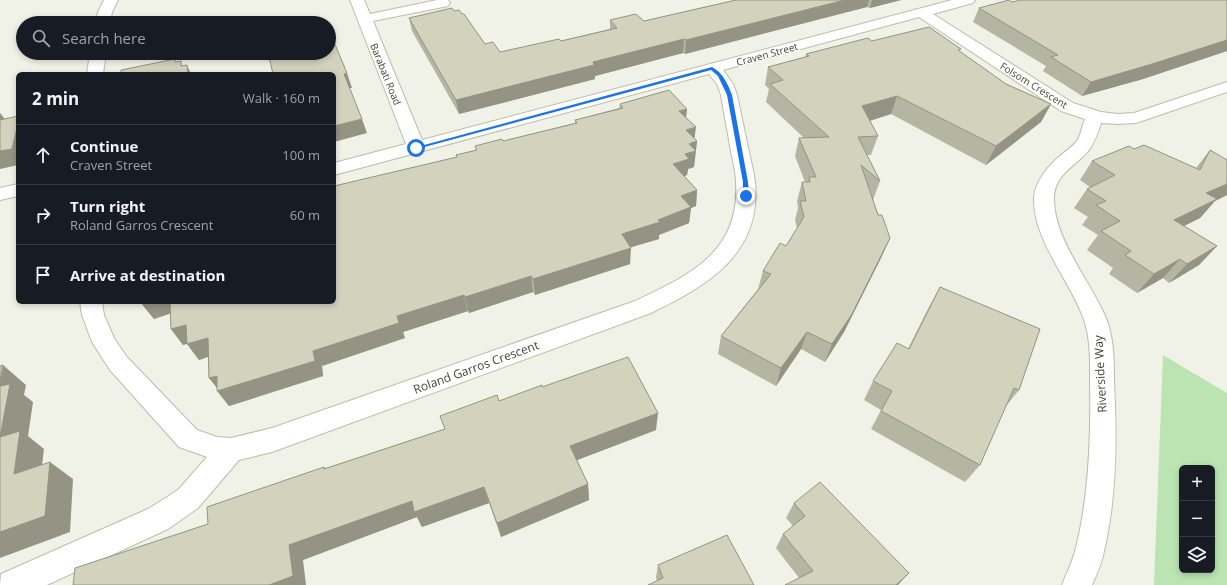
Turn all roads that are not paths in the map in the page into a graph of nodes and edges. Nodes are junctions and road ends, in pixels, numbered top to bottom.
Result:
1 (110, 0) edge
2 (357, 0) edge
3 (968, 0) edge
4 (443, 3) dead end
5 (922, 13) junction
6 (104, 16) edge
7 (364, 19) junction
8 (97, 60) edge
9 (712, 68) junction
10 (95, 72) edge
11 (1227, 86) edge
12 (1094, 117) junction
13 (416, 148) junction
14 (336, 168) edge
15 (16, 190) edge
16 (0, 194) edge
17 (91, 304) edge
18 (231, 450) junction
19 (12, 585) edge
20 (1077, 585) edge

1 - 6 street
2 - 7 street, Barabati Road
3 - 5 street, Craven Street
4 - 7 street
5 - 9 street, Craven Street
5 - 12 street, Folsom Crescent
7 - 13 street, Barabati Road
8 - 10 street
9 - 13 street, Craven Street
9 - 18 street, Roland Garros Crescent
11 - 12 street, Folsom Crescent
12 - 20 street, Riverside Way
13 - 14 street, Craven Street
15 - 16 street
17 - 18 street, Roland Garros Crescent
18 - 19 street

